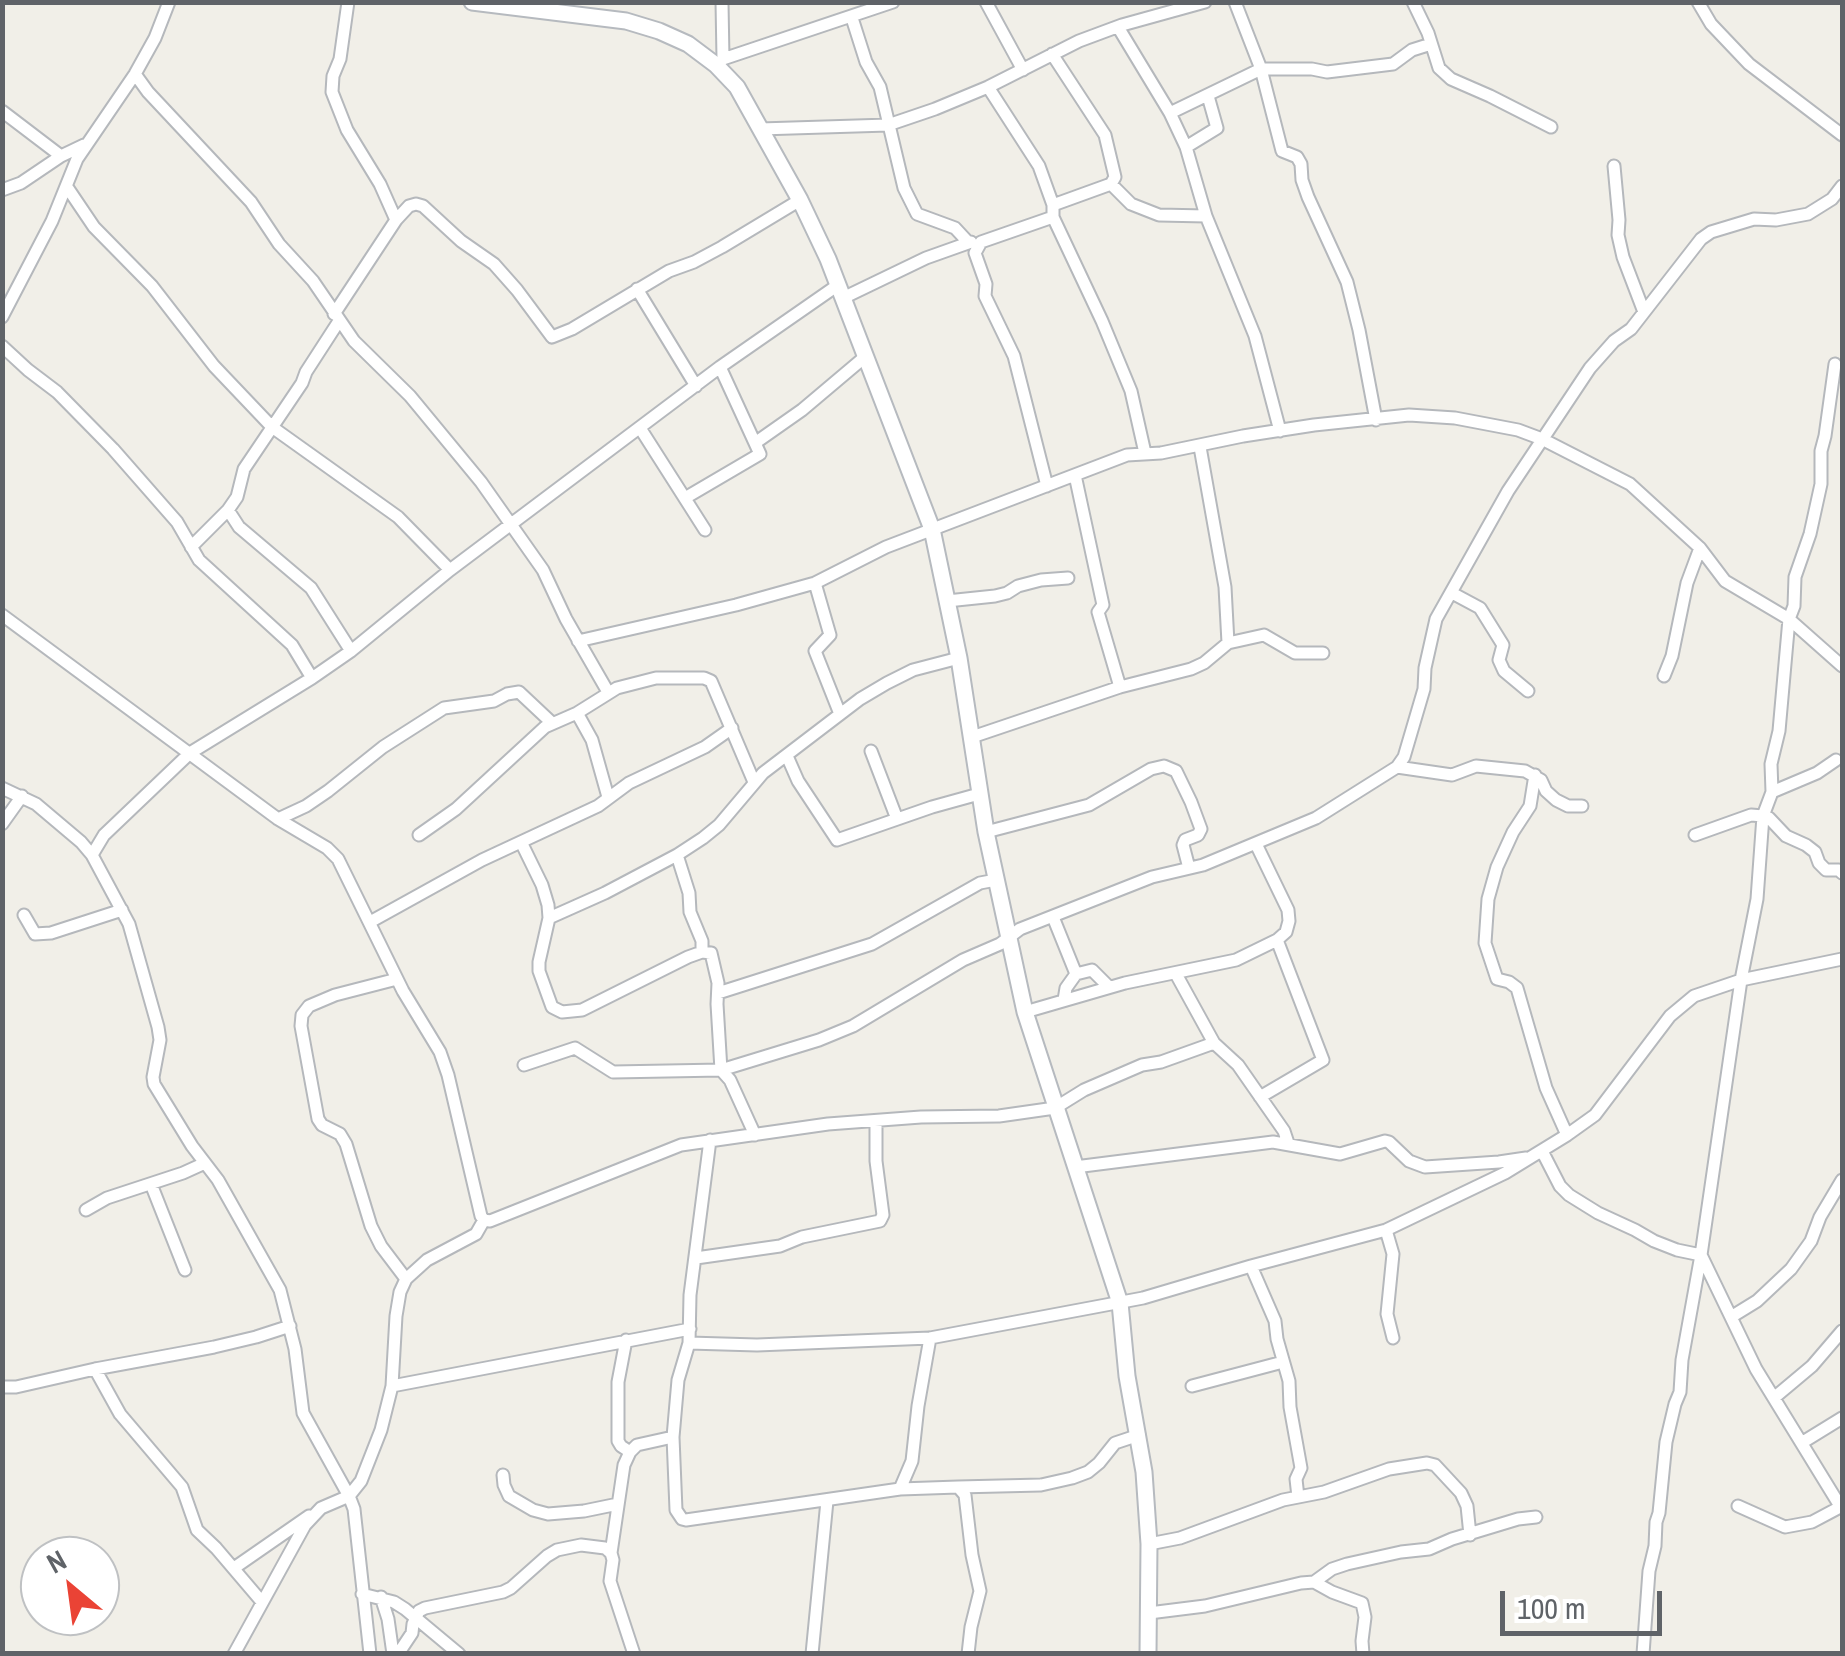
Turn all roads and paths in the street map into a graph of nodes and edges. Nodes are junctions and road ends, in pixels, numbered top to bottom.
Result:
1 (169, 2) edge
2 (348, 2) edge
3 (472, 2) edge
4 (722, 2) edge
5 (893, 2) edge
6 (986, 2) edge
7 (1205, 2) edge
8 (1235, 2) edge
9 (1413, 2) edge
10 (1698, 2) edge
11 (1172, 7) edge
12 (852, 18) junction
13 (1118, 26) junction
14 (1431, 44) junction
15 (1052, 54) junction
16 (719, 62) junction
17 (1261, 69) junction
18 (1022, 70) junction
19 (135, 74) junction
20 (988, 87) junction
21 (1208, 96) junction
22 (2, 111) edge
23 (1170, 114) junction
24 (888, 124) junction
25 (1551, 127) dead end
26 (760, 129) junction
27 (1842, 136) edge
28 (84, 145) junction
29 (1186, 147) junction
30 (61, 156) junction
31 (1614, 166) dead end
32 (1112, 184) junction
33 (1842, 186) edge
34 (68, 187) junction
35 (2, 190) edge
36 (800, 200) junction
37 (1053, 211) junction
38 (1206, 216) junction
39 (396, 220) junction
40 (974, 242) junction
41 (637, 288) junction
42 (840, 292) junction
43 (1644, 312) junction
44 (2, 317) edge
45 (336, 317) junction
46 (2, 346) edge
47 (866, 356) junction
48 (1835, 364) dead end
49 (720, 367) junction
50 (696, 386) junction
51 (1376, 420) junction
52 (272, 427) junction
53 (640, 428) junction
54 (1280, 432) junction
55 (1542, 439) junction
56 (755, 443) junction
57 (1200, 447) junction
58 (1145, 453) junction
59 (1075, 475) junction
60 (1047, 486) junction
61 (685, 498) junction
62 (228, 510) junction
63 (512, 524) junction
64 (932, 529) junction
65 (705, 530) dead end
66 (191, 547) junction
67 (1700, 548) junction
68 (450, 570) junction
69 (1068, 578) dead end
70 (815, 583) junction
71 (1452, 593) junction
72 (947, 601) junction
73 (2, 615) edge
74 (1789, 619) junction
75 (578, 641) junction
76 (1228, 643) junction
77 (351, 650) junction
78 (1323, 653) dead end
79 (959, 658) junction
80 (1842, 666) edge
81 (1664, 676) dead end
82 (312, 678) junction
83 (1120, 686) junction
84 (1528, 691) dead end
85 (608, 692) junction
86 (577, 713) junction
87 (840, 714) junction
88 (552, 723) junction
89 (732, 728) junction
90 (972, 738) junction
91 (872, 751) dead end
92 (190, 753) junction
93 (787, 756) junction
94 (1836, 760) dead end
95 (1397, 767) junction
96 (1536, 776) junction
97 (754, 782) junction
98 (2, 788) edge
99 (1772, 792) junction
100 (980, 794) junction
101 (22, 796) junction
102 (608, 798) junction
103 (1582, 806) dead end
104 (1763, 816) junction
105 (278, 819) junction
106 (897, 819) junction
107 (2, 824) edge
108 (986, 832) junction
109 (419, 834) dead end
110 (1695, 835) dead end
111 (521, 842) junction
112 (1256, 844) junction
113 (678, 854) junction
114 (92, 855) junction
115 (1188, 868) junction
116 (1842, 873) edge
117 (996, 880) junction
118 (122, 910) junction
119 (24, 915) dead end
120 (1054, 917) junction
121 (549, 918) junction
122 (370, 922) junction
123 (1008, 936) junction
124 (1277, 940) junction
125 (702, 952) junction
126 (1842, 959) edge
127 (1076, 974) junction
128 (1176, 974) junction
129 (397, 979) junction
130 (1741, 980) junction
131 (1109, 987) junction
132 (718, 993) junction
133 (1064, 1000) junction
134 (1025, 1012) junction
135 (1214, 1043) junction
136 (524, 1064) dead end
137 (721, 1070) junction
138 (1260, 1097) junction
139 (1055, 1108) junction
140 (876, 1120) junction
141 (755, 1135) junction
142 (1568, 1135) junction
143 (710, 1140) junction
144 (1288, 1143) junction
145 (1538, 1153) junction
146 (205, 1162) junction
147 (1075, 1167) junction
148 (1842, 1180) edge
149 (151, 1184) junction
150 (86, 1210) dead end
151 (484, 1220) junction
152 (1386, 1230) junction
153 (1700, 1255) junction
154 (696, 1258) junction
155 (1251, 1266) junction
156 (185, 1270) dead end
157 (406, 1279) junction
158 (1120, 1303) junction
159 (1732, 1317) junction
160 (290, 1326) junction
161 (690, 1329) junction
162 (1842, 1331) edge
163 (930, 1338) junction
164 (1393, 1338) dead end
165 (626, 1340) junction
166 (689, 1343) junction
167 (1283, 1362) junction
168 (95, 1369) junction
169 (392, 1386) junction
170 (1192, 1386) dead end
171 (2, 1387) edge
172 (1775, 1397) junction
173 (1842, 1418) edge
174 (1139, 1435) junction
175 (673, 1437) junction
176 (1803, 1442) junction
177 (630, 1452) junction
178 (503, 1474) dead end
179 (958, 1488) junction
180 (900, 1489) junction
181 (349, 1496) junction
182 (1298, 1497) junction
183 (826, 1500) junction
184 (618, 1504) junction
185 (1738, 1506) dead end
186 (1842, 1506) edge
187 (314, 1514) junction
188 (1536, 1517) dead end
189 (1470, 1535) junction
190 (1149, 1544) junction
191 (611, 1554) junction
192 (234, 1568) junction
193 (1314, 1582) junction
194 (362, 1594) junction
195 (381, 1597) junction
196 (262, 1602) junction
197 (1150, 1613) junction
198 (416, 1616) junction
199 (234, 1654) edge
200 (370, 1654) edge
201 (396, 1654) edge
202 (458, 1654) edge
203 (634, 1654) edge
204 (812, 1654) edge
205 (968, 1654) edge
206 (1148, 1654) edge
207 (1363, 1654) edge
208 (1643, 1654) edge

1 - 19 street
2 - 39 street
3 - 16 street
4 - 16 street
5 - 12 street
6 - 18 street
7 - 11 street
8 - 17 street
9 - 14 street
10 - 27 street
11 - 13 street
12 - 16 street
12 - 24 street
13 - 15 street
13 - 23 street
14 - 17 street
14 - 25 street
15 - 18 street
15 - 32 street
16 - 26 street
17 - 21 street
17 - 51 street
18 - 20 street
19 - 28 street
19 - 45 street
20 - 24 street
20 - 37 street
21 - 23 street
21 - 29 street
22 - 30 street
23 - 29 street
24 - 26 street
24 - 40 street
26 - 36 street
28 - 30 street
28 - 34 street
29 - 38 street
30 - 35 street
31 - 43 street
32 - 37 street
32 - 38 street
33 - 43 street
34 - 44 street
34 - 52 street
36 - 41 street
36 - 42 street
37 - 40 street
37 - 58 street
38 - 54 street
39 - 41 street
39 - 45 street
40 - 42 street
40 - 60 street
41 - 50 street
42 - 47 street
42 - 49 street
43 - 55 street
45 - 52 street
45 - 63 street
46 - 66 street
47 - 56 street
47 - 64 street
48 - 74 street
49 - 50 street
49 - 56 street
50 - 53 street
51 - 54 street
51 - 55 street
52 - 62 street
52 - 68 street
53 - 61 street
53 - 63 street
54 - 57 street
55 - 67 street
55 - 71 street
56 - 61 street
57 - 58 street
57 - 76 street
58 - 59 street
59 - 60 street
59 - 83 street
60 - 64 street
61 - 65 street
62 - 66 street
62 - 77 street
63 - 68 street
63 - 75 street
64 - 70 street
64 - 72 street
66 - 82 street
67 - 74 street
67 - 81 street
68 - 77 street
69 - 72 street
70 - 75 street
70 - 87 street
71 - 84 street
71 - 95 street
72 - 79 street
73 - 92 street
74 - 80 street
74 - 99 street
75 - 85 street
76 - 78 street
76 - 83 street
77 - 82 street
79 - 87 street
79 - 90 street
82 - 92 street
83 - 90 street
85 - 86 street
85 - 89 street
86 - 88 street
86 - 102 street
87 - 93 street
88 - 105 street
88 - 109 street
89 - 97 street
89 - 102 street
90 - 100 street
91 - 106 street
92 - 105 street
92 - 114 street
93 - 97 street
93 - 106 street
94 - 99 street
95 - 96 street
95 - 112 street
96 - 103 street
96 - 142 street
97 - 113 street
98 - 101 street
99 - 104 street
100 - 106 street
100 - 108 street
101 - 107 street
101 - 114 street
102 - 111 street
104 - 110 street
104 - 116 street
104 - 130 street
105 - 122 street
108 - 115 street
108 - 117 street
111 - 121 street
111 - 122 street
112 - 115 street
112 - 124 street
113 - 121 street
113 - 125 street
114 - 118 street
115 - 120 street
117 - 123 street
117 - 132 street
118 - 119 street
118 - 146 street
120 - 123 street
120 - 127 street
121 - 125 street
122 - 129 street
123 - 134 street
123 - 137 street
124 - 128 street
124 - 138 street
125 - 132 street
126 - 130 street
127 - 131 street
127 - 133 street
128 - 131 street
128 - 135 street
129 - 151 street
129 - 157 street
130 - 142 street
130 - 153 street
131 - 133 street
132 - 137 street
133 - 134 street
134 - 139 street
135 - 138 street
135 - 139 street
136 - 137 street
137 - 141 street
138 - 144 street
139 - 140 street
139 - 147 street
140 - 141 street
140 - 154 street
141 - 143 street
142 - 145 street
143 - 151 street
143 - 154 street
144 - 145 street
144 - 147 street
145 - 152 street
145 - 153 street
146 - 149 street
146 - 160 street
147 - 158 street
148 - 159 street
149 - 150 street
149 - 156 street
151 - 157 street
152 - 155 street
152 - 164 street
153 - 159 street
153 - 208 street
154 - 161 street
155 - 158 street
155 - 167 street
157 - 169 street
158 - 163 street
158 - 174 street
159 - 172 street
160 - 168 street
160 - 181 street
161 - 165 street
161 - 166 street
162 - 172 street
163 - 166 street
163 - 180 street
165 - 169 street
165 - 177 street
166 - 175 street
167 - 170 street
167 - 182 street
168 - 171 street
168 - 192 street
169 - 181 street
172 - 176 street
173 - 176 street
174 - 179 street
174 - 190 street
175 - 177 street
175 - 183 street
176 - 186 street
177 - 184 street
178 - 184 street
179 - 180 street
179 - 205 street
180 - 183 street
181 - 187 street
181 - 194 street
182 - 189 street
182 - 190 street
183 - 204 street
184 - 191 street
185 - 186 street
187 - 192 street
187 - 196 street
188 - 189 street
189 - 193 street
190 - 197 street
191 - 198 street
191 - 203 street
192 - 196 street
193 - 197 street
193 - 207 street
194 - 195 street
194 - 200 street
195 - 198 street
195 - 201 street
196 - 199 street
197 - 206 street
198 - 201 street
198 - 202 street

